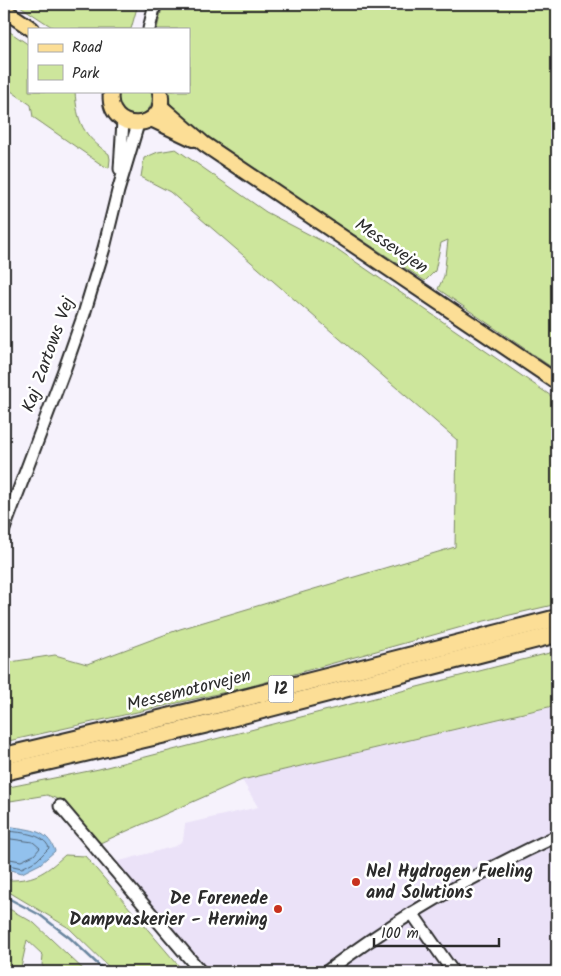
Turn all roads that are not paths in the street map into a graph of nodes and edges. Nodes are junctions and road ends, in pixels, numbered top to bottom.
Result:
1 (156, 4) edge
2 (4, 10) edge
3 (150, 27) edge
4 (31, 28) edge
5 (111, 92) edge
6 (160, 92) edge
7 (160, 106) junction
8 (123, 121) junction
9 (145, 122) junction
10 (204, 144) junction
11 (118, 191) junction
12 (557, 382) edge
13 (4, 528) edge
14 (557, 618) edge
15 (557, 634) edge
16 (4, 756) edge
17 (4, 772) edge
18 (60, 806) dead end
19 (557, 836) edge
20 (412, 913) junction
21 (201, 972) edge
22 (326, 972) edge
23 (453, 972) edge

1 - 3 street
2 - 4 main road
5 - 8 main road
6 - 7 main road
7 - 9 main road
7 - 10 main road, Messevejen
8 - 9 main road, Messevejen
8 - 11 street, Kaj Zartows Vej
9 - 10 main road, Messevejen
9 - 11 street, Kaj Zartows Vej
10 - 12 main road, Messevejen
11 - 13 street, Kaj Zartows Vej
14 - 16 highway, Messemotorvejen / 12
15 - 17 highway, Messemotorvejen / 12
18 - 21 street
19 - 20 street
20 - 22 street
20 - 23 street

